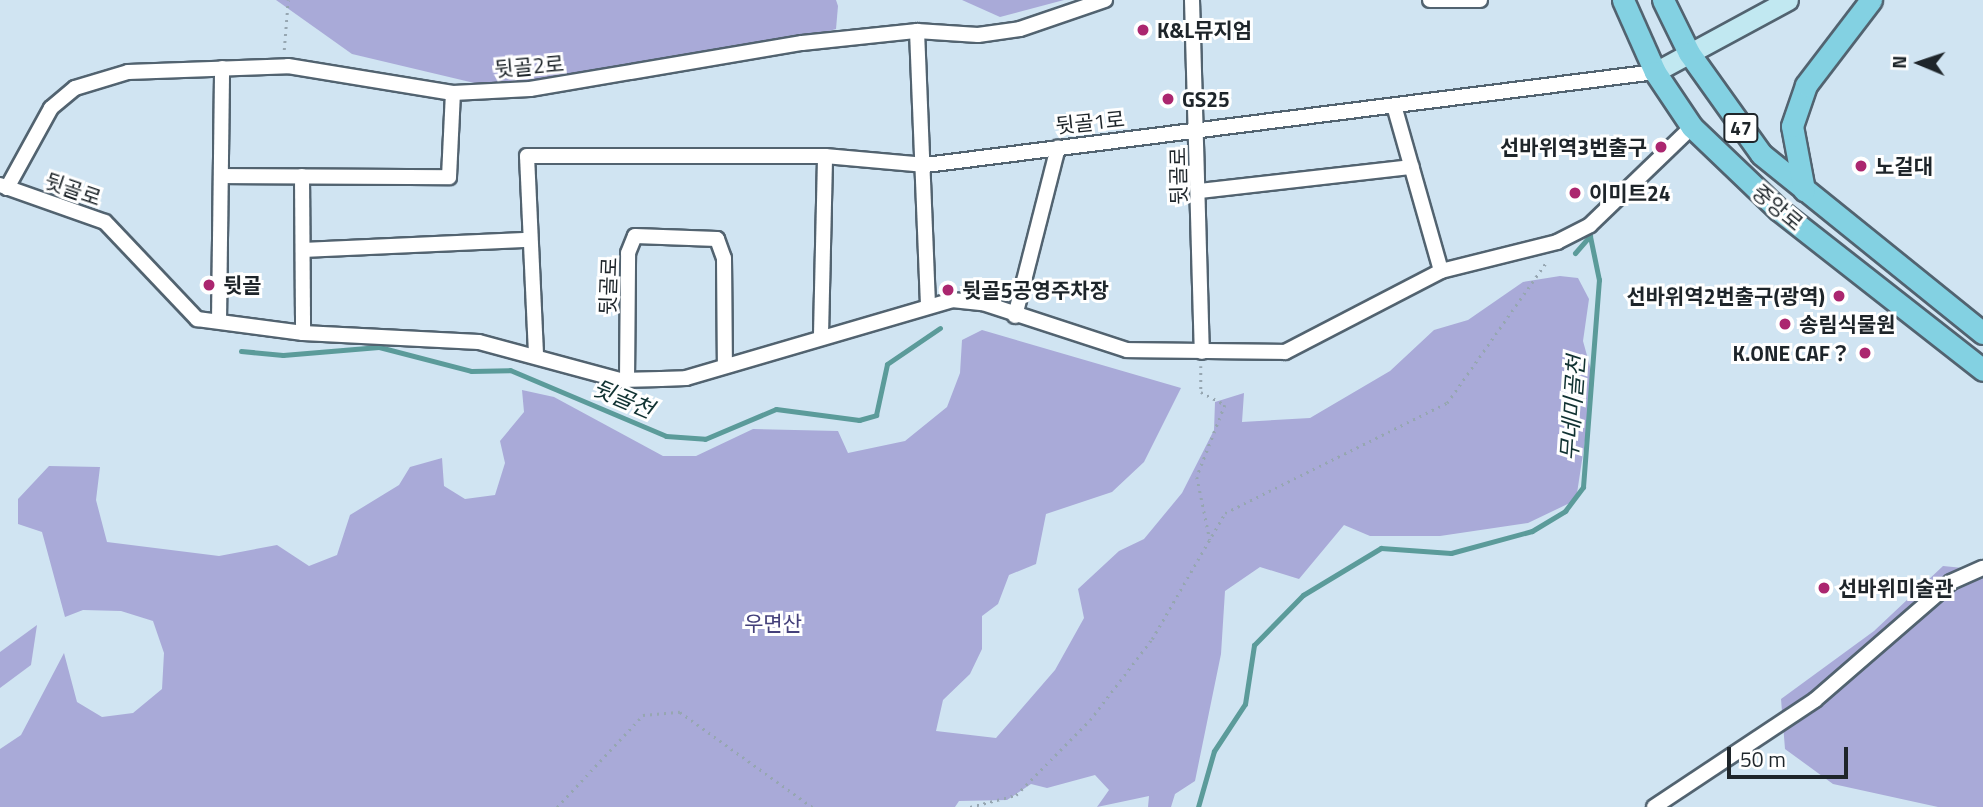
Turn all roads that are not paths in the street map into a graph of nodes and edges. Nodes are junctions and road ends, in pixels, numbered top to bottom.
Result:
1 (1105, 0) edge
2 (1192, 0) edge
3 (1430, 0) edge
4 (1480, 0) edge
5 (1623, 0) edge
6 (1663, 0) edge
7 (1788, 0) edge
8 (1871, 0) edge
9 (916, 31) junction
10 (1689, 54) junction
11 (222, 68) junction
12 (1655, 72) junction
13 (453, 93) junction
14 (1395, 109) junction
15 (1692, 127) junction
16 (1199, 132) junction
17 (1058, 147) junction
18 (825, 156) junction
19 (926, 165) junction
20 (1412, 167) junction
21 (221, 176) junction
22 (302, 176) junction
23 (3, 187) edge
24 (1804, 190) junction
25 (1200, 191) junction
26 (527, 240) junction
27 (304, 250) junction
28 (1441, 271) junction
29 (928, 303) junction
30 (1015, 316) junction
31 (219, 321) junction
32 (303, 332) junction
33 (1983, 333) edge
34 (821, 335) junction
35 (1199, 352) junction
36 (536, 354) junction
37 (725, 365) junction
38 (1983, 370) edge
39 (627, 380) junction
40 (1983, 568) edge
41 (1654, 807) edge

1 - 9 street, 뒷골2로
2 - 16 street, 뒷골로
3 - 4 street
5 - 12 main road, 중앙로 / 47
6 - 10 main road, 중앙로 / 47
7 - 10 street
8 - 24 main road
9 - 13 street, 뒷골2로
9 - 19 street
10 - 12 street
10 - 24 main road, 중앙로 / 47
11 - 13 street, 뒷골2로
11 - 21 street
11 - 23 street, 뒷골2로
12 - 14 street, 뒷골1로
12 - 15 main road, 중앙로 / 47
13 - 22 street
14 - 16 street, 뒷골1로
14 - 20 street
15 - 28 street, 뒷골로
15 - 38 main road, 중앙로 / 47
16 - 17 street, 뒷골1로
16 - 25 street, 뒷골로
17 - 19 street, 뒷골1로
17 - 30 street
18 - 19 street, 뒷골1로
18 - 26 street, 뒷골1로
18 - 34 street
19 - 29 street
20 - 25 street
20 - 28 street
21 - 22 street
21 - 31 street
22 - 27 street
23 - 31 street, 뒷골로
24 - 33 main road, 중앙로 / 47
25 - 35 street, 뒷골로
26 - 27 street
26 - 36 street
27 - 32 street
28 - 35 street, 뒷골로
29 - 30 street, 뒷골로
29 - 34 street, 뒷골로
30 - 35 street, 뒷골로
31 - 32 street, 뒷골로
32 - 36 street, 뒷골로
34 - 37 street, 뒷골로
36 - 39 street, 뒷골로
37 - 39 street, 뒷골로
37 - 39 street, 뒷골로
40 - 41 street

